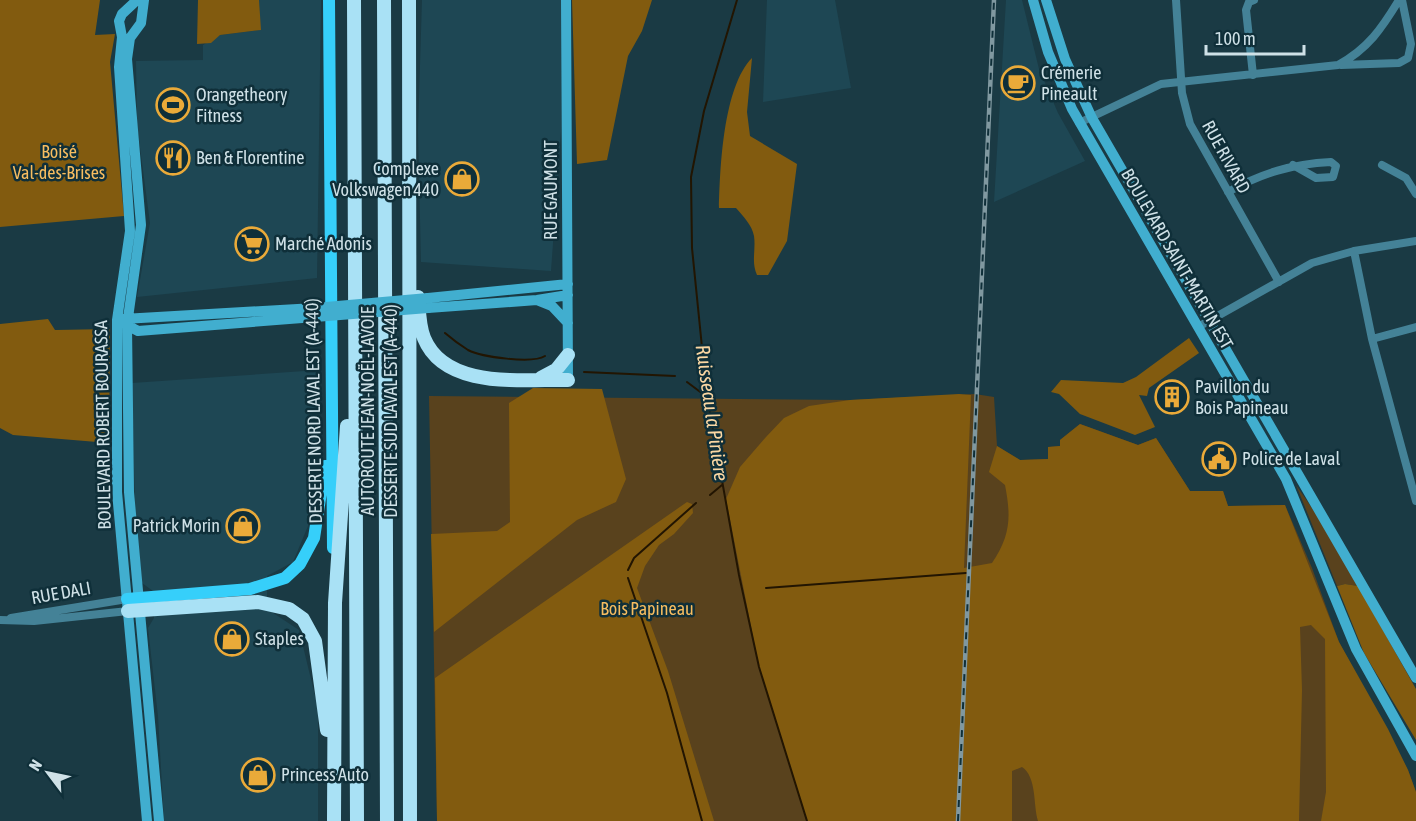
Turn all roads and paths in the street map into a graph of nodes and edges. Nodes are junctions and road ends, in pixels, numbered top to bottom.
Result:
1 (137, 0) edge
2 (144, 0) edge
3 (329, 0) edge
4 (354, 0) edge
5 (384, 0) edge
6 (410, 0) edge
7 (566, 0) edge
8 (1033, 0) edge
9 (1046, 0) edge
10 (1176, 0) edge
11 (1254, 0) edge
12 (1400, 0) edge
13 (129, 10) junction
14 (141, 18) junction
15 (122, 29) junction
16 (134, 32) junction
17 (1338, 65) junction
18 (1253, 75) junction
19 (1180, 82) junction
20 (1092, 118) junction
21 (1079, 123) junction
22 (1293, 165) junction
23 (1382, 165) dead end
24 (1228, 192) junction
25 (1416, 194) edge
26 (1416, 241) edge
27 (410, 245) junction
28 (1354, 251) junction
29 (1279, 282) junction
30 (568, 289) junction
31 (537, 300) junction
32 (355, 301) junction
33 (428, 303) junction
34 (1209, 320) junction
35 (124, 321) junction
36 (568, 322) junction
37 (1198, 327) junction
38 (1416, 327) edge
39 (1372, 339) junction
40 (568, 355) junction
41 (1241, 375) junction
42 (539, 379) junction
43 (568, 380) joint
44 (1232, 386) junction
45 (330, 420) junction
46 (1266, 433) junction
47 (1416, 501) edge
48 (335, 603) junction
49 (133, 605) junction
50 (0, 620) edge
51 (1416, 678) edge
52 (1416, 756) edge
53 (333, 775) junction
54 (147, 821) edge
55 (159, 821) edge
56 (334, 821) edge
57 (357, 821) edge
58 (387, 821) edge
59 (410, 821) edge

1 - 13 street
2 - 14 street
3 - 45 main road, DESSERTE NORD LAVAL EST (A-440)
4 - 32 highway, AUTOROUTE JEAN-NOËL-LAVOIE
5 - 58 highway, AUTOROUTE JEAN-NOËL-LAVOIE
6 - 27 highway, DESSERTE SUD LAVAL EST (A-440)
7 - 30 street, RUE GAUMONT
8 - 21 street, BOULEVARD SAINT-MARTIN EST
9 - 20 street, BOULEVARD SAINT-MARTIN EST
10 - 19 street, RUE RIVARD
11 - 18 street
12 - 17 street
12 - 17 street
13 - 14 street
13 - 15 street
14 - 16 street
15 - 16 street
15 - 35 street, BOULEVARD ROBERT BOURASSA
16 - 35 street, BOULEVARD ROBERT BOURASSA
17 - 18 street
18 - 19 street
19 - 20 street
19 - 24 street, RUE RIVARD
20 - 21 street
20 - 34 street, BOULEVARD SAINT-MARTIN EST
21 - 37 street, BOULEVARD SAINT-MARTIN EST
22 - 22 street
22 - 24 street
23 - 25 street
24 - 29 street, RUE RIVARD
26 - 28 street
27 - 42 highway
27 - 59 highway, DESSERTE SUD LAVAL EST (A-440)
28 - 29 street
28 - 39 street
29 - 34 street
30 - 31 street
30 - 33 street
30 - 36 street, RUE GAUMONT
31 - 33 street
31 - 36 street
32 - 48 highway
32 - 57 highway, AUTOROUTE JEAN-NOËL-LAVOIE
33 - 35 street, bridge
34 - 37 street
34 - 41 street, BOULEVARD SAINT-MARTIN EST
35 - 49 street, BOULEVARD ROBERT BOURASSA
36 - 40 street, RUE GAUMONT
37 - 44 street, BOULEVARD SAINT-MARTIN EST
38 - 39 street
39 - 47 street
40 - 42 highway
40 - 43 street, RUE GAUMONT
41 - 44 street
41 - 46 street, BOULEVARD SAINT-MARTIN EST
42 - 43 highway
44 - 46 street, BOULEVARD SAINT-MARTIN EST
45 - 48 main road, DESSERTE NORD LAVAL EST (A-440)
45 - 49 main road
46 - 51 street, BOULEVARD SAINT-MARTIN EST
46 - 52 street, BOULEVARD SAINT-MARTIN EST
48 - 53 highway, DESSERTE NORD LAVAL EST (A-440)
49 - 50 street, RUE DALI
49 - 50 street, RUE DALI
49 - 53 highway
49 - 54 street, BOULEVARD ROBERT BOURASSA
49 - 55 street, BOULEVARD ROBERT BOURASSA
53 - 56 highway, DESSERTE NORD LAVAL EST (A-440)

